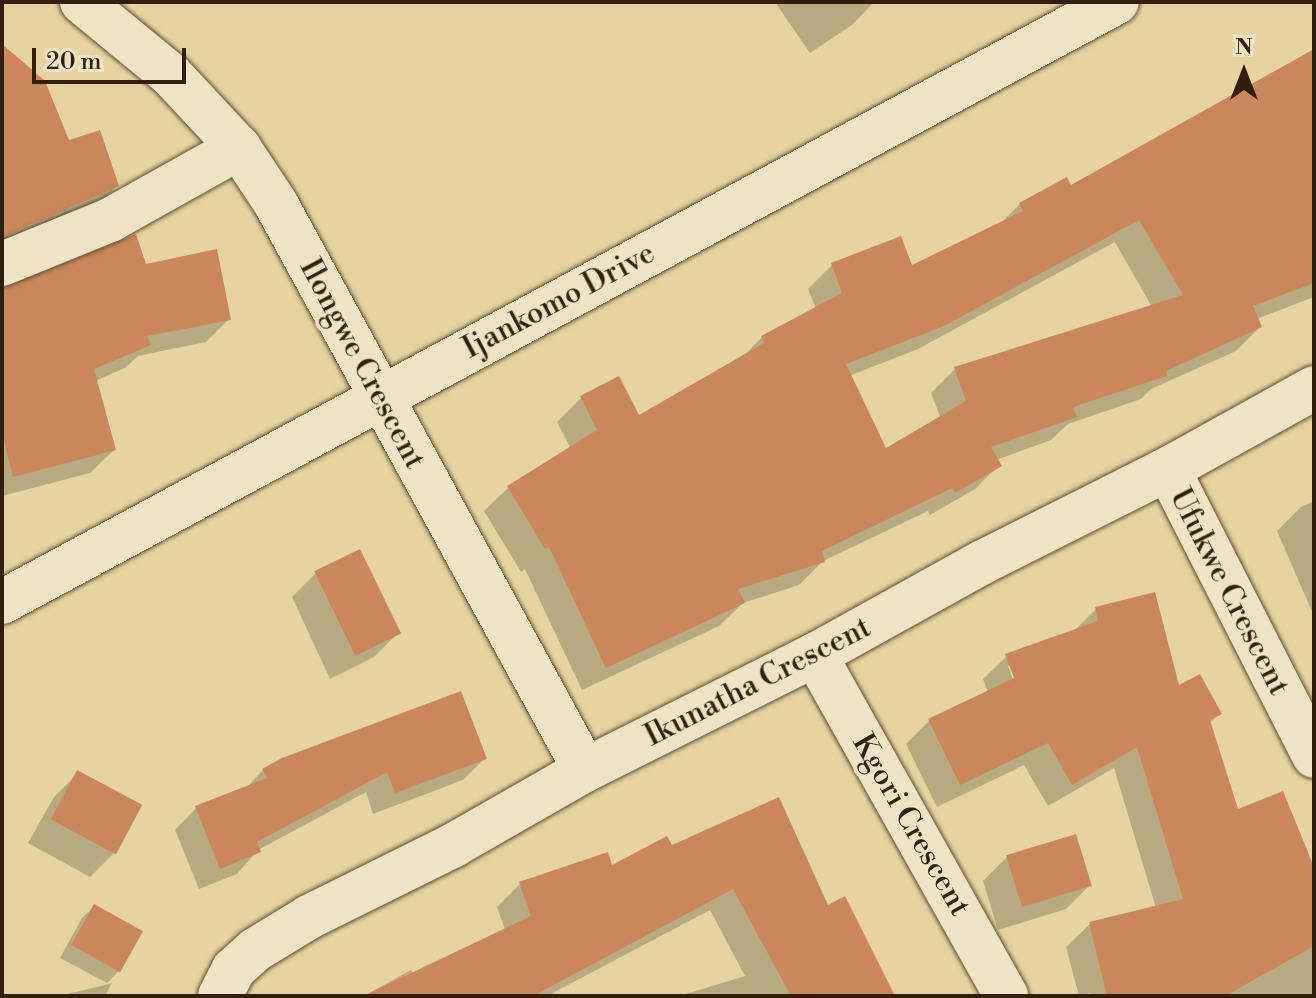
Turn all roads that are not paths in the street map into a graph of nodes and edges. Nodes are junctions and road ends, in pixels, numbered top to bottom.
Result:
1 (82, 2) edge
2 (1117, 2) edge
3 (239, 148) junction
4 (2, 264) edge
5 (1314, 388) edge
6 (379, 397) junction
7 (1168, 469) junction
8 (2, 602) edge
9 (815, 655) junction
10 (1314, 756) edge
11 (585, 770) junction
12 (220, 996) edge
13 (1006, 996) edge

1 - 3 street, Ilongwe Crescent
2 - 6 street, Ijankomo Drive
3 - 4 street
3 - 6 street, Ilongwe Crescent
5 - 7 street, Ikunatha Crescent
6 - 8 street, Ijankomo Drive
6 - 11 street, Ilongwe Crescent
7 - 9 street, Ikunatha Crescent
7 - 10 street, Ufukwe Crescent
9 - 11 street, Ikunatha Crescent
9 - 13 street, Kgori Crescent
11 - 12 street, Ikunatha Crescent

